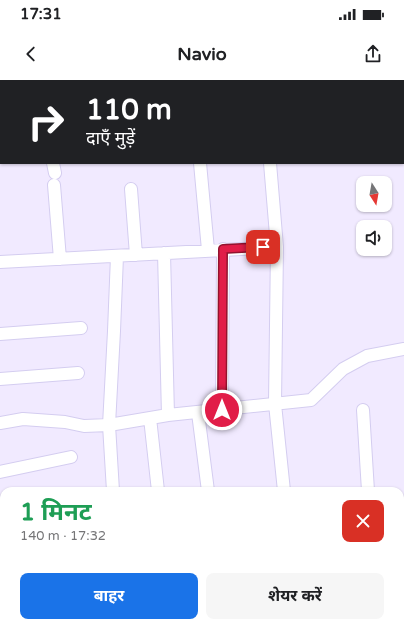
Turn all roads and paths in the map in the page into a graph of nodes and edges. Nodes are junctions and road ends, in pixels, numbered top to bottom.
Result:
1 (200, 164) edge
2 (270, 164) edge
3 (54, 174) edge
4 (131, 189) dead end
5 (277, 247) junction
6 (223, 249) junction
7 (208, 250) junction
8 (164, 253) junction
9 (136, 255) junction
10 (117, 256) junction
11 (60, 259) junction
12 (0, 262) edge
13 (81, 328) dead end
14 (0, 334) edge
15 (404, 349) edge
16 (78, 373) dead end
17 (0, 379) edge
18 (275, 404) junction
19 (222, 410) junction
20 (363, 410) dead end
21 (198, 413) junction
22 (168, 415) junction
23 (150, 418) junction
24 (0, 423) edge
25 (109, 425) junction
26 (71, 457) dead end
27 (0, 472) edge
28 (113, 487) edge
29 (158, 487) edge
30 (207, 487) edge
31 (284, 487) edge
32 (368, 487) edge

1 - 7 street
2 - 5 street
3 - 11 street
4 - 9 street
5 - 6 street
5 - 18 street
6 - 7 street
6 - 19 street
7 - 8 street
8 - 9 street
8 - 22 street
9 - 10 street
10 - 11 street
10 - 25 street
11 - 12 street
13 - 14 street
15 - 18 street
16 - 17 street
18 - 19 street
18 - 31 street
19 - 21 street
20 - 32 street
21 - 22 street
21 - 30 street
22 - 23 street
23 - 25 street
23 - 29 street
24 - 25 street
25 - 28 street
26 - 27 street

